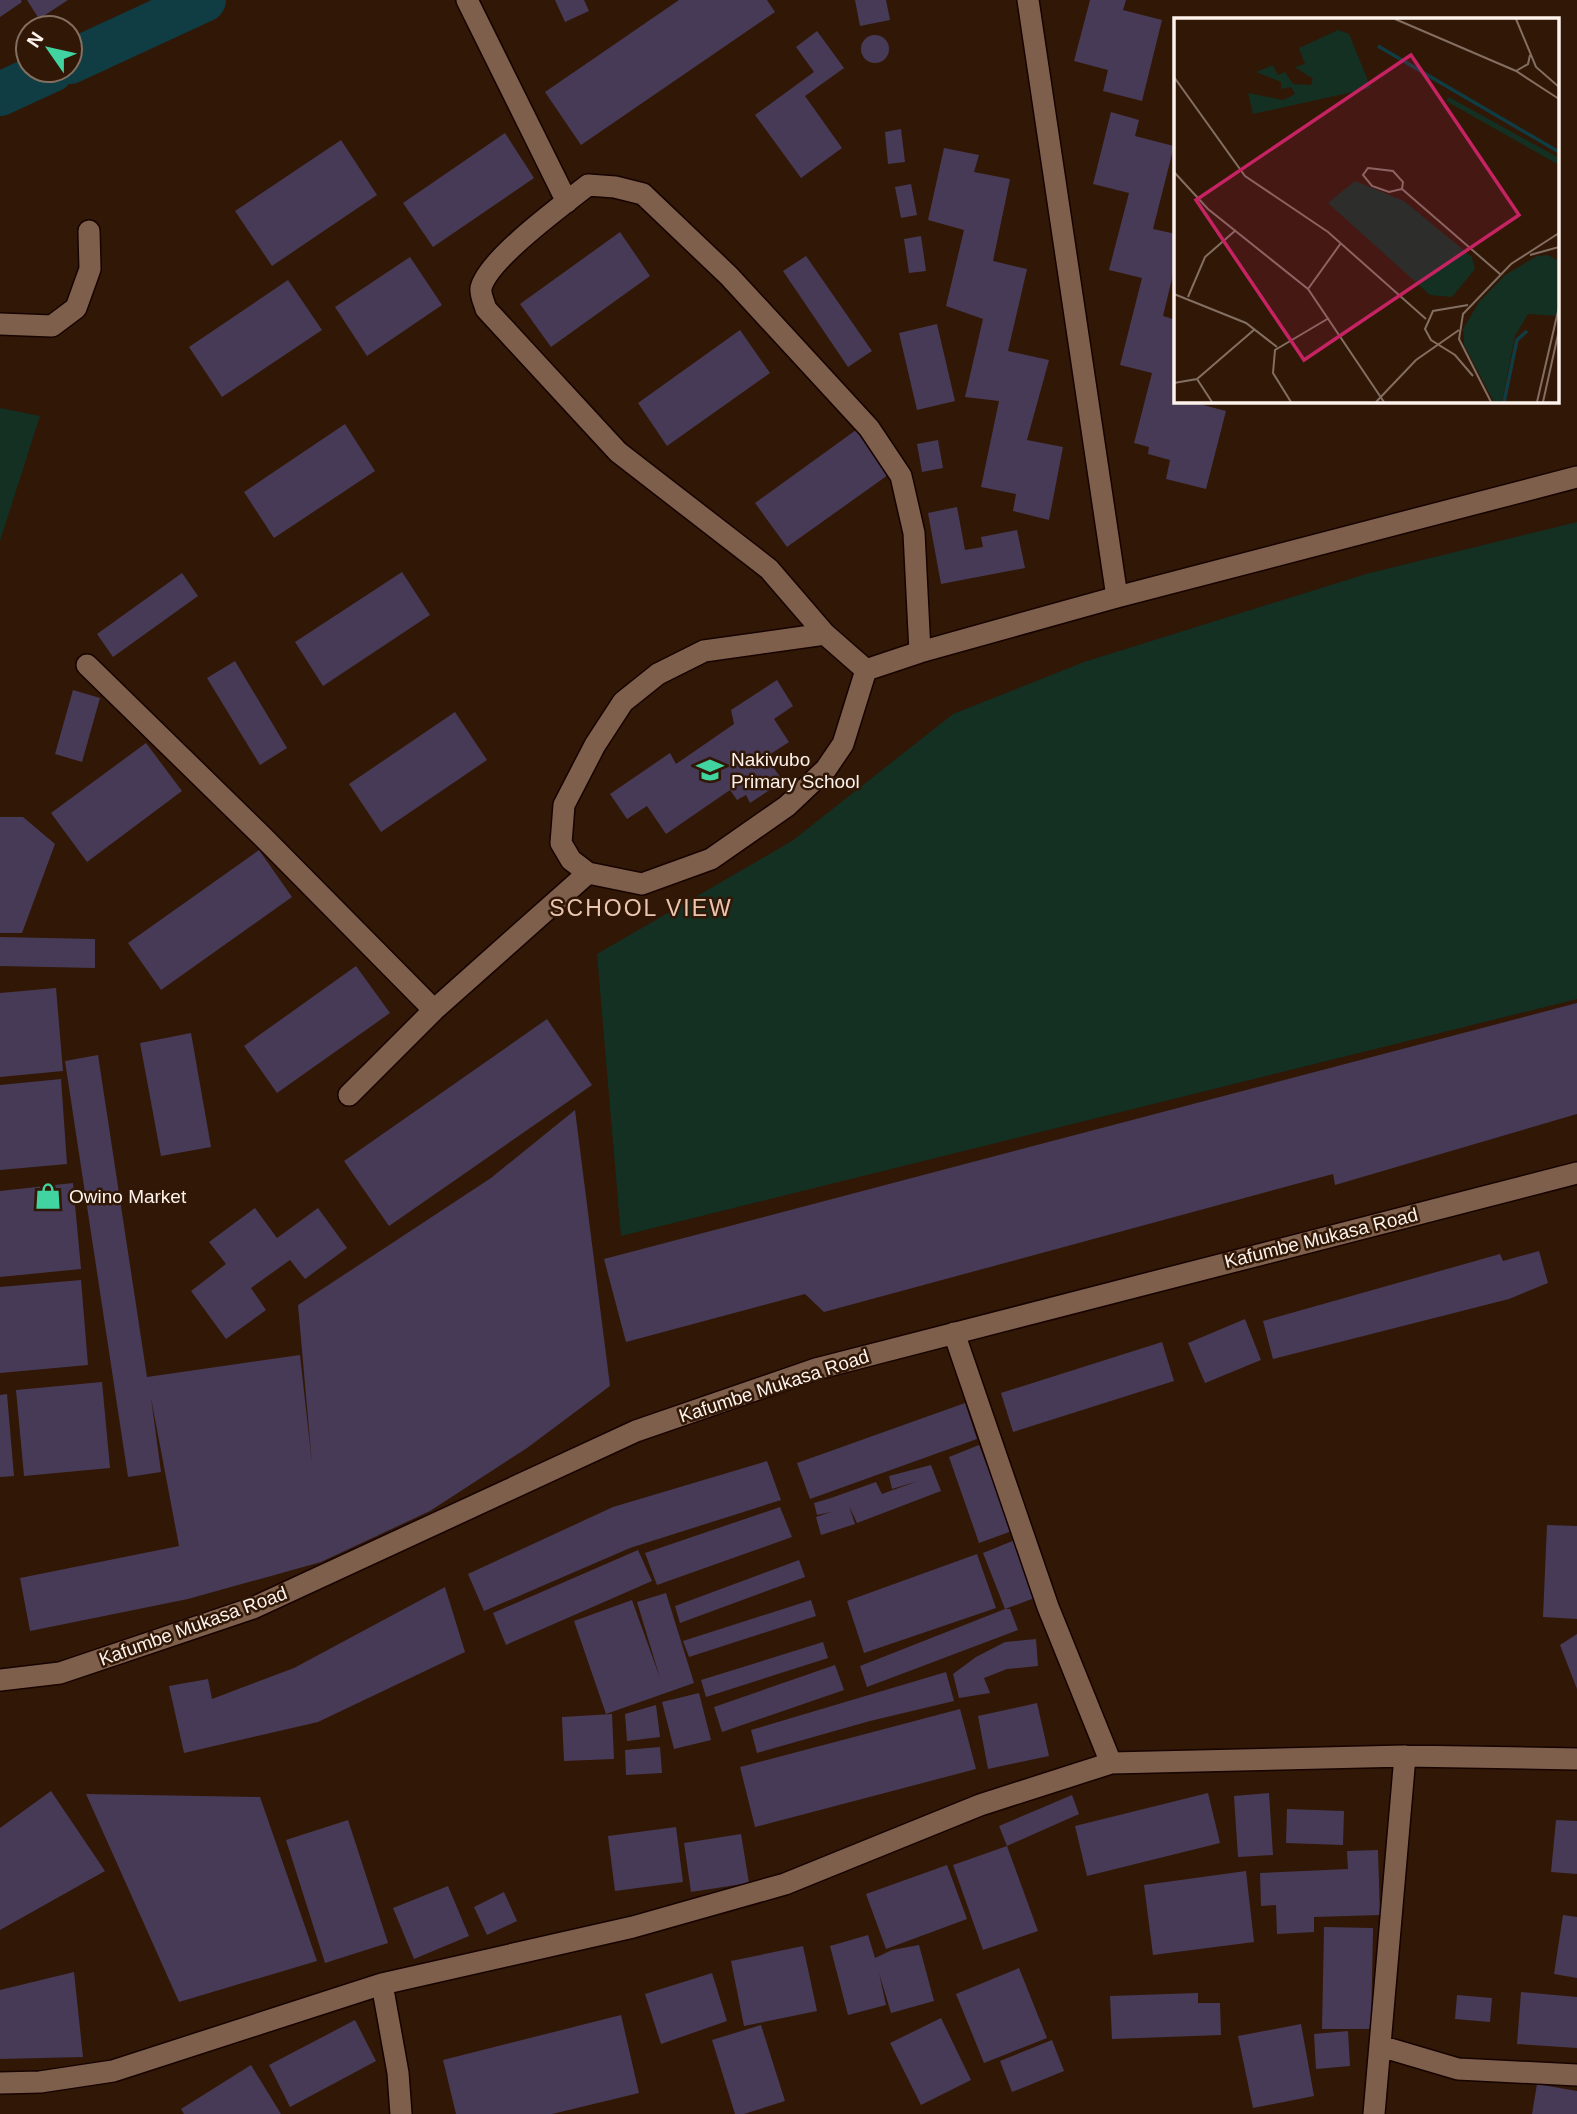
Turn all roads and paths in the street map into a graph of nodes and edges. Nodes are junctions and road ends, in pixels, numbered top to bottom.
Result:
1 (467, 0) edge
2 (1028, 0) edge
3 (567, 202) junction
4 (89, 231) dead end
5 (0, 324) edge
6 (1577, 477) edge
7 (1117, 597) junction
8 (825, 634) junction
9 (920, 652) junction
10 (87, 665) dead end
11 (866, 670) junction
12 (588, 873) junction
13 (434, 1010) junction
14 (349, 1095) dead end
15 (1577, 1173) edge
16 (954, 1333) junction
17 (0, 1680) edge
18 (1405, 1756) junction
19 (1577, 1759) edge
20 (1111, 1763) junction
21 (382, 1984) junction
22 (1380, 2046) junction
23 (1577, 2074) edge
24 (0, 2083) edge
25 (401, 2114) edge
26 (1374, 2114) edge

1 - 3 street
2 - 7 street
3 - 8 street
3 - 9 street
4 - 5 street
6 - 7 street
7 - 9 street
8 - 11 street
8 - 12 street
9 - 11 street
10 - 13 street
11 - 12 street
12 - 13 street
13 - 14 street
15 - 16 street, Kafumbe Mukasa Road
16 - 17 street, Kafumbe Mukasa Road
16 - 20 street
18 - 19 street
18 - 20 street
18 - 22 street
20 - 21 street
21 - 24 street
21 - 25 street
22 - 23 street
22 - 26 street

